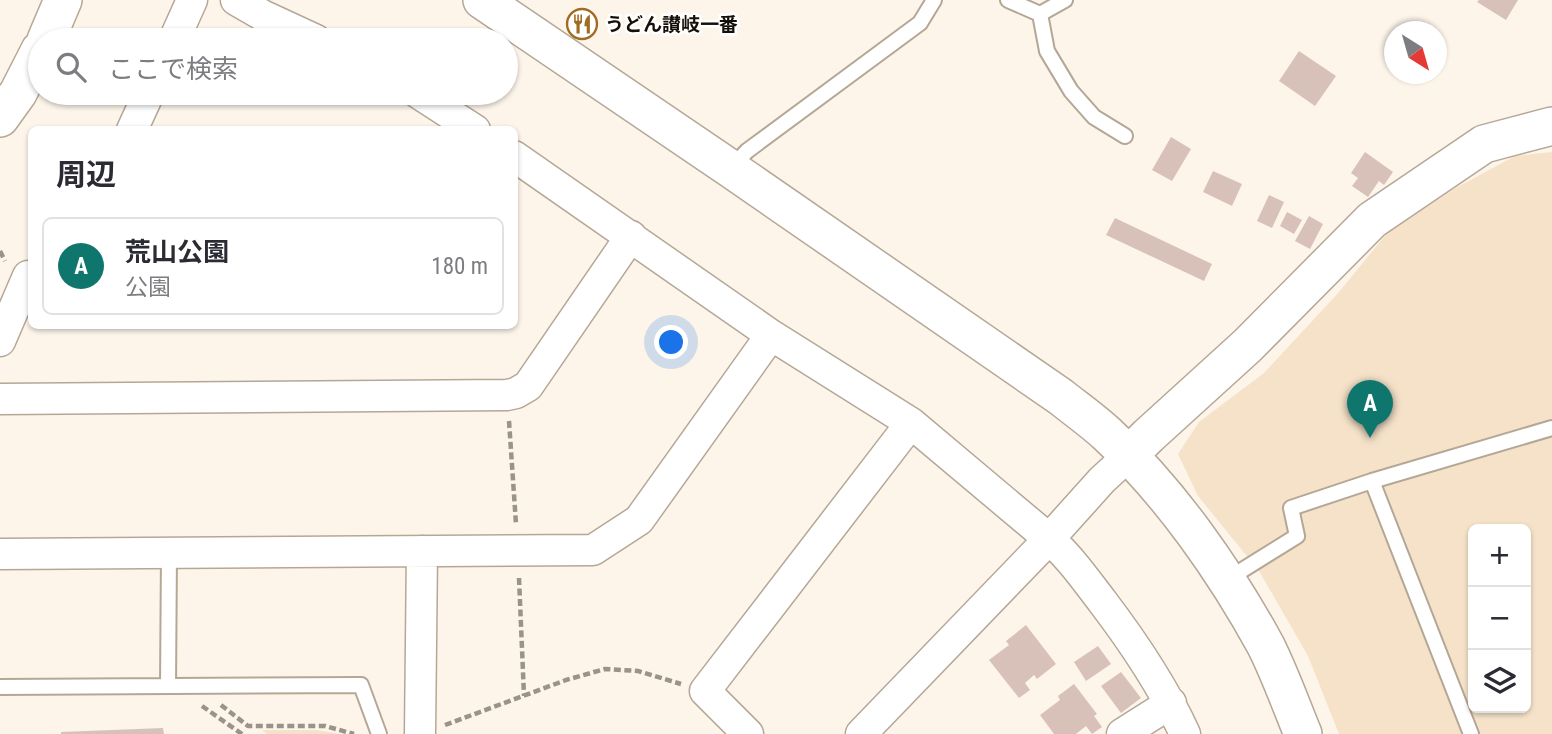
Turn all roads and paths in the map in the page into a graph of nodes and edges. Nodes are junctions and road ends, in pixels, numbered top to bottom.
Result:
1 (63, 0) edge
2 (192, 0) edge
3 (236, 0) edge
4 (482, 0) edge
5 (934, 0) edge
6 (1009, 0) edge
7 (1065, 0) edge
8 (1040, 14) junction
9 (51, 28) edge
10 (179, 28) edge
11 (290, 28) edge
12 (28, 73) edge
13 (143, 105) edge
14 (436, 105) edge
15 (0, 118) edge
16 (134, 126) edge
17 (469, 126) edge
18 (1552, 126) edge
19 (1125, 136) dead end
20 (518, 159) edge
21 (730, 169) junction
22 (631, 236) junction
23 (16, 267) edge
24 (771, 335) junction
25 (0, 341) edge
26 (0, 399) edge
27 (911, 423) junction
28 (1552, 428) edge
29 (1128, 456) junction
30 (1372, 481) junction
31 (1049, 539) junction
32 (422, 551) junction
33 (169, 553) junction
34 (0, 554) edge
35 (1227, 579) junction
36 (168, 686) junction
37 (0, 687) edge
38 (705, 691) junction
39 (197, 702) dead end
40 (207, 702) dead end
41 (217, 702) dead end
42 (1171, 703) junction
43 (354, 734) edge
44 (379, 734) edge
45 (420, 734) edge
46 (748, 734) edge
47 (861, 734) edge
48 (1122, 734) edge
49 (1185, 734) edge
50 (1303, 734) edge
51 (1471, 734) edge

1 - 9 street
2 - 10 street
3 - 11 street
4 - 21 street
5 - 21 lane
6 - 8 lane
7 - 8 lane
8 - 19 lane
12 - 15 street
13 - 16 street
14 - 17 street
18 - 29 street
20 - 22 street
21 - 29 street
22 - 24 street
22 - 26 street
23 - 25 street
24 - 27 street
24 - 32 street
27 - 31 street
27 - 38 street
28 - 30 lane
29 - 31 street
29 - 35 street
30 - 35 lane
30 - 51 lane
31 - 42 street
31 - 47 street
32 - 33 street
32 - 45 street
33 - 34 street
33 - 36 lane
35 - 50 street
36 - 37 lane
36 - 44 lane
38 - 45 path
38 - 46 street
39 - 40 path
41 - 43 path
42 - 48 street
42 - 49 street

